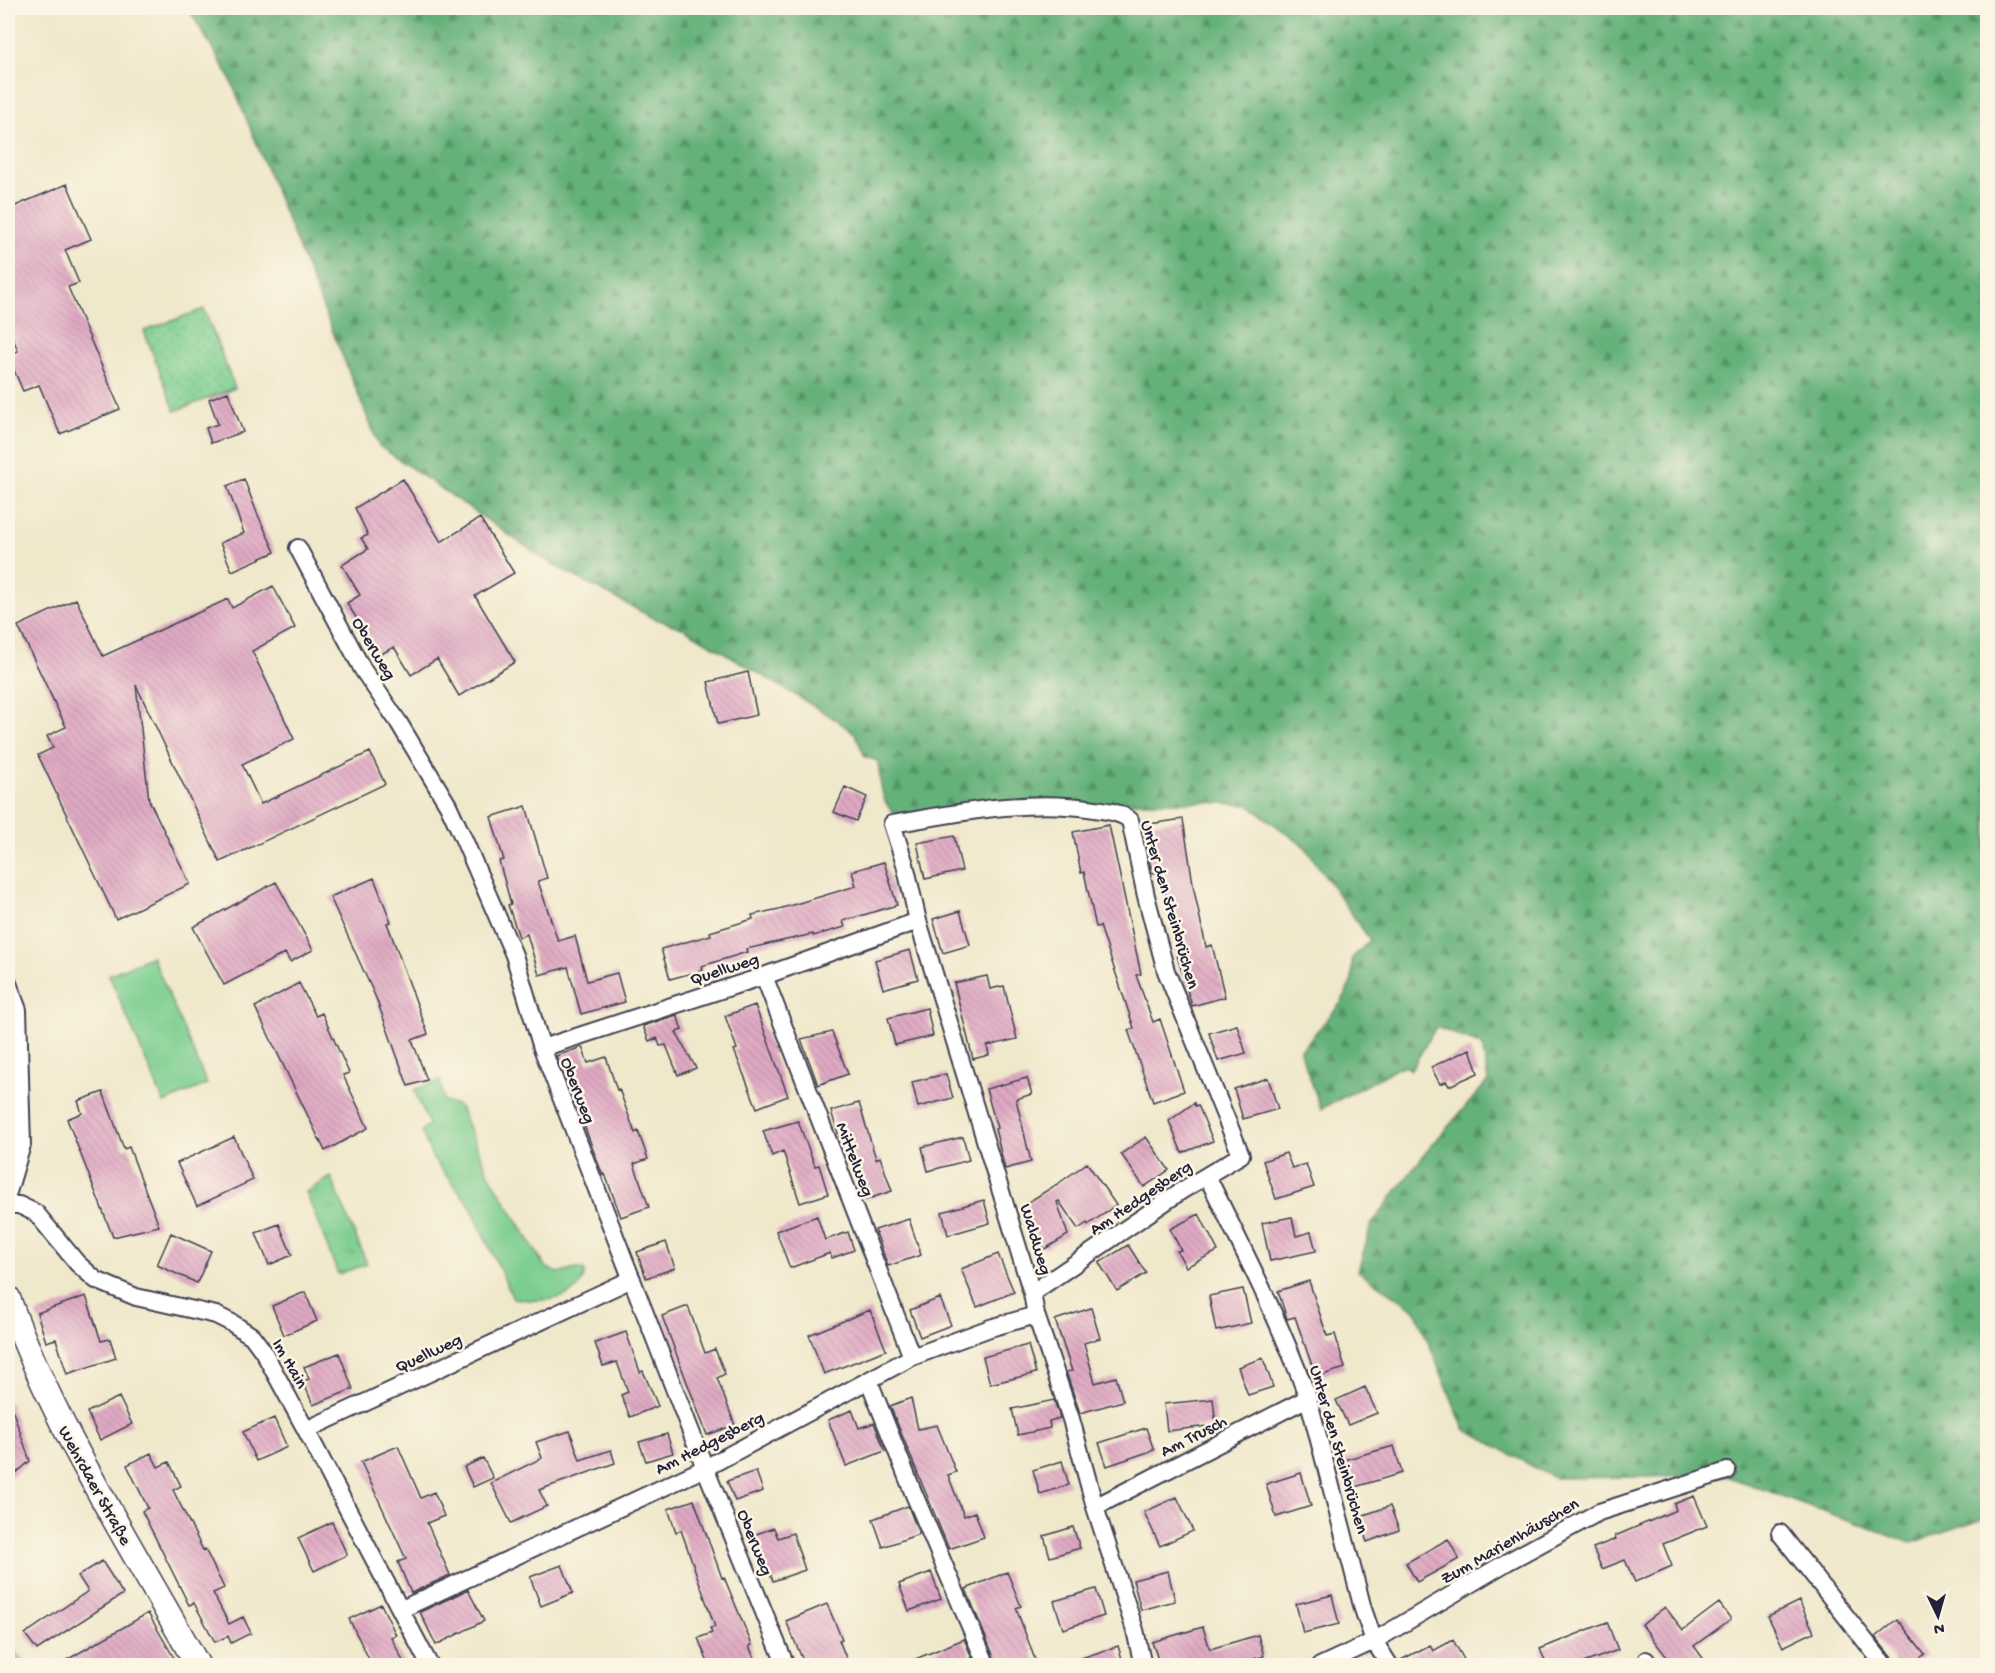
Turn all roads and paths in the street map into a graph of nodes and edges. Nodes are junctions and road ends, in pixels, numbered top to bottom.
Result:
1 (298, 548) dead end
2 (892, 824) joint
3 (918, 921) junction
4 (764, 976) junction
5 (8, 983) edge
6 (542, 1048) junction
7 (1241, 1155) joint
8 (1207, 1176) junction
9 (8, 1192) edge
10 (8, 1205) edge
11 (632, 1279) junction
12 (1032, 1293) junction
13 (8, 1298) edge
14 (1036, 1315) junction
15 (912, 1357) junction
16 (869, 1381) junction
17 (1308, 1398) junction
18 (306, 1430) junction
19 (705, 1468) junction
20 (1727, 1471) dead end
21 (1095, 1507) junction
22 (1780, 1533) dead end
23 (402, 1609) junction
24 (1374, 1641) junction
25 (198, 1665) edge
26 (430, 1665) edge
27 (786, 1665) edge
28 (987, 1665) edge
29 (1143, 1665) edge
30 (1320, 1665) edge
31 (1390, 1665) edge
32 (1885, 1665) edge

1 - 6 street, Oberweg
2 - 3 street, Waldweg
2 - 7 street, Unter den Steinbrüchen
3 - 4 street, Quellweg
3 - 12 street, Waldweg
4 - 6 street, Quellweg
4 - 15 street, Mittelweg
5 - 9 street
6 - 11 street, Oberweg
7 - 8 street, Am Hedgesberg
8 - 12 street, Am Hedgesberg
8 - 17 street, Unter den Steinbrüchen
10 - 18 street, Im Hain
11 - 18 street, Quellweg
11 - 19 street, Oberweg
12 - 14 street, Waldweg
13 - 25 main road, Wehrdaer Straße
14 - 15 street, Am Hedgesberg
14 - 21 street, Waldweg
15 - 16 street, Am Hedgesberg
16 - 19 street, Am Hedgesberg
16 - 28 street
17 - 21 street, Am Trusch
17 - 24 street, Unter den Steinbrüchen
18 - 23 street, Im Hain
19 - 23 street, Am Hedgesberg
19 - 27 street, Oberweg
20 - 24 street, Zum Marienhäuschen
21 - 29 street, Waldweg
22 - 32 street
23 - 26 street, Im Hain
24 - 30 street, Zum Marienhäuschen
24 - 31 street, Unter den Steinbrüchen

